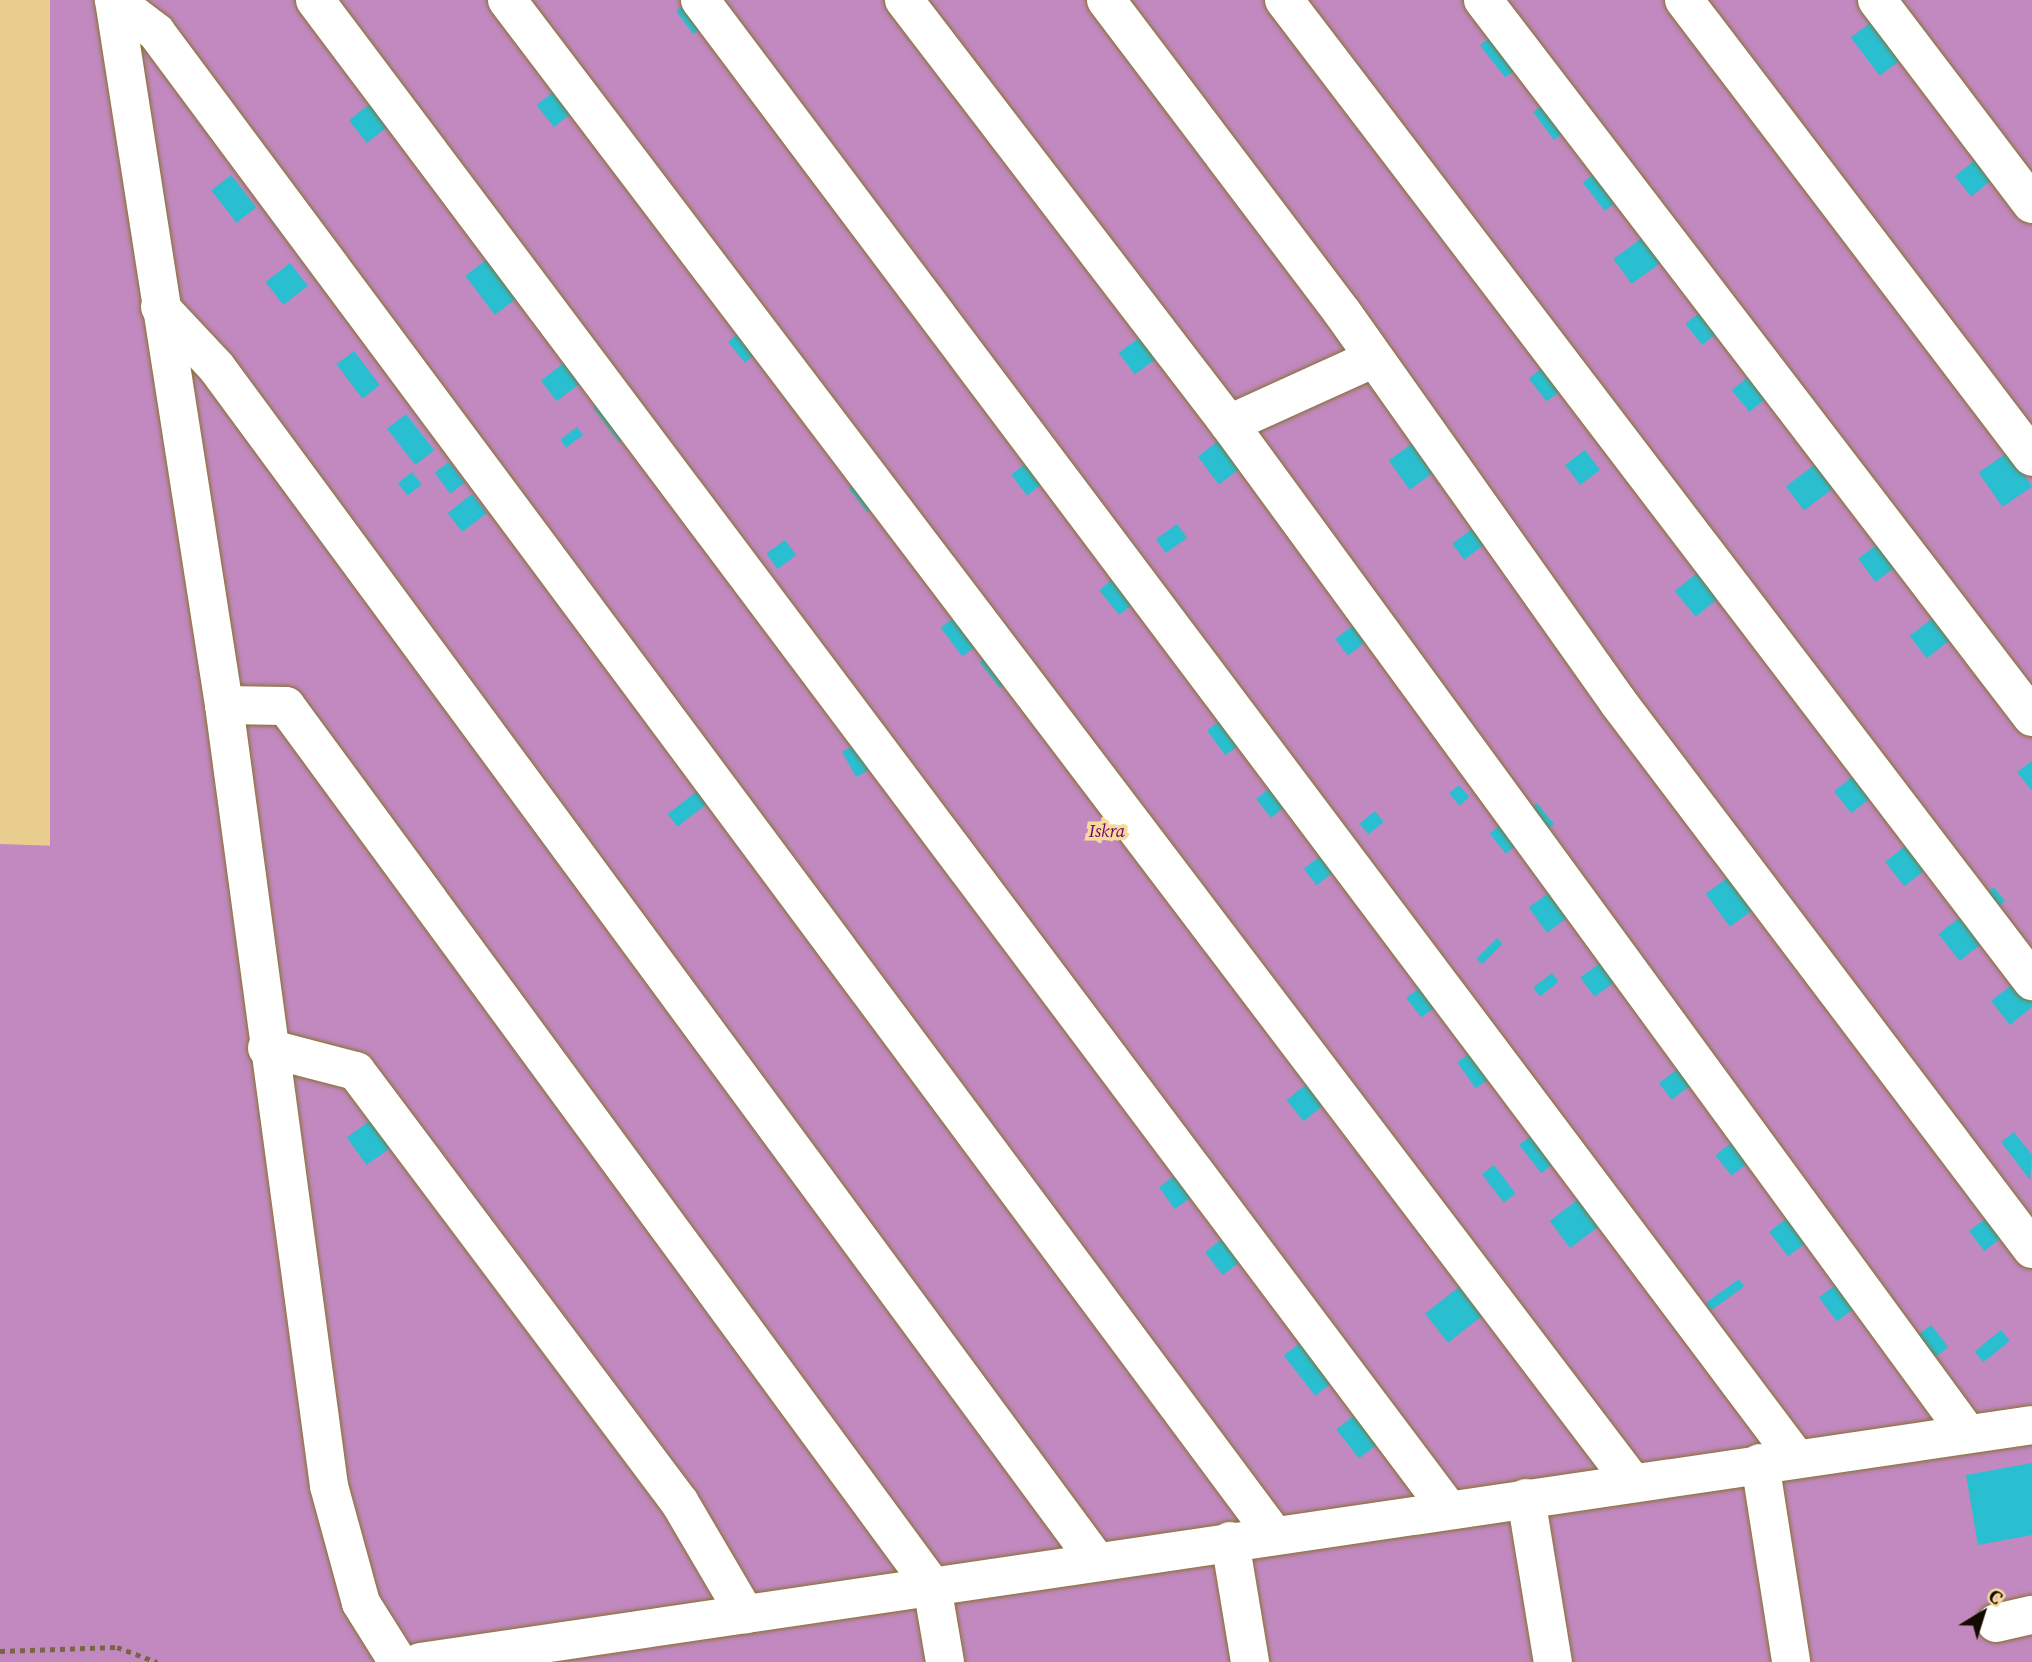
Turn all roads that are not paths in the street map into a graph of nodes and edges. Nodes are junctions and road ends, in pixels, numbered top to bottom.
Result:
1 (114, 0) edge
2 (315, 0) edge
3 (507, 0) edge
4 (700, 0) edge
5 (904, 0) edge
6 (1106, 0) edge
7 (1284, 0) edge
8 (1483, 0) edge
9 (1684, 0) edge
10 (1877, 0) edge
11 (2032, 204) edge
12 (160, 307) junction
13 (1372, 359) junction
14 (1229, 424) junction
15 (2032, 457) edge
16 (225, 705) junction
17 (2032, 717) edge
18 (2032, 981) edge
19 (267, 1048) junction
20 (2032, 1249) edge
21 (2032, 1425) edge
22 (1967, 1433) junction
23 (1778, 1461) junction
24 (1632, 1482) junction
25 (1526, 1498) junction
26 (1448, 1509) junction
27 (1274, 1535) junction
28 (1230, 1542) junction
29 (1097, 1562) junction
30 (932, 1586) junction
31 (745, 1614) junction
32 (648, 1645) edge
33 (398, 1662) edge
34 (420, 1662) edge
35 (946, 1662) edge
36 (1250, 1662) edge
37 (1553, 1662) edge
38 (1791, 1662) edge

1 - 12 lane
1 - 27 lane
2 - 26 lane
3 - 24 lane
4 - 23 lane
5 - 14 lane
6 - 13 lane
7 - 18 lane
8 - 17 lane
9 - 15 lane
10 - 11 lane
12 - 16 lane
12 - 29 lane
13 - 14 lane
13 - 20 lane
14 - 22 lane
16 - 19 lane
16 - 30 lane
19 - 31 lane
19 - 33 lane
21 - 22 lane
22 - 23 lane
23 - 24 lane
23 - 38 lane
24 - 25 lane
25 - 26 lane
25 - 37 lane
26 - 27 lane
27 - 28 lane
28 - 29 lane
28 - 36 lane
29 - 30 lane
30 - 31 lane
30 - 35 lane
31 - 32 lane
32 - 34 lane

